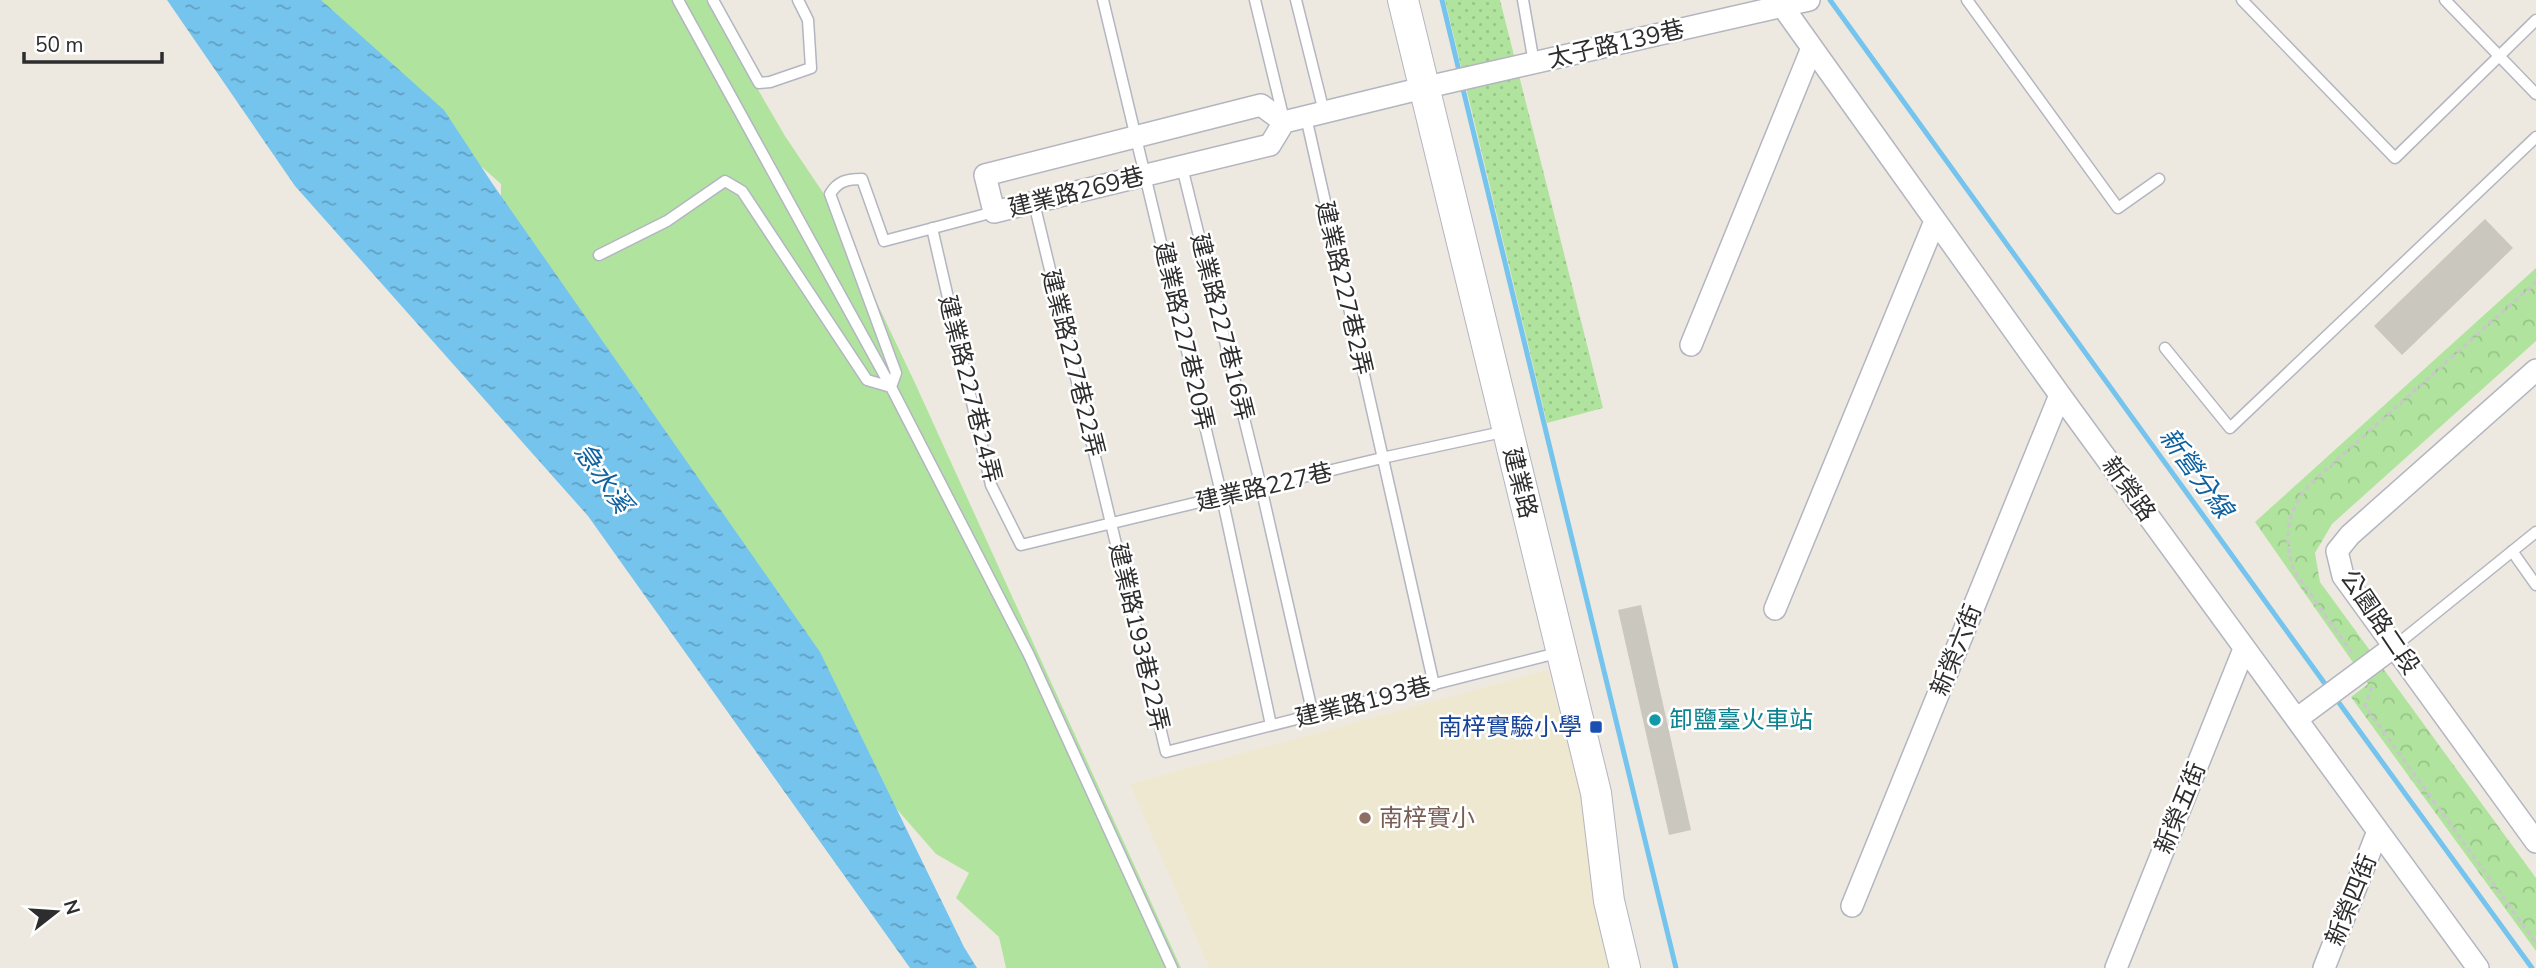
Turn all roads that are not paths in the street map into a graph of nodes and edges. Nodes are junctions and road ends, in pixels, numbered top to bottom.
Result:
1 (678, 0) edge
2 (713, 0) edge
3 (798, 0) edge
4 (1102, 0) edge
5 (1255, 0) edge
6 (1296, 0) edge
7 (1403, 0) edge
8 (1522, 0) edge
9 (1808, 0) edge
10 (1967, 0) edge
11 (2242, 0) edge
12 (2445, 0) edge
13 (1783, 7) junction
14 (2536, 20) edge
15 (1812, 48) junction
16 (2500, 57) junction
17 (1534, 63) junction
18 (1423, 88) junction
19 (2536, 94) edge
20 (1315, 115) junction
21 (1284, 122) junction
22 (1136, 136) junction
23 (2536, 136) edge
24 (1182, 167) junction
25 (1146, 176) junction
26 (2159, 179) dead end
27 (1034, 203) junction
28 (994, 212) junction
29 (1936, 221) junction
30 (932, 228) junction
31 (599, 255) dead end
32 (1691, 345) dead end
33 (2165, 348) dead end
34 (2536, 370) edge
35 (891, 387) junction
36 (2060, 395) junction
37 (1507, 431) junction
38 (1382, 458) junction
39 (1261, 487) junction
40 (1222, 497) junction
41 (1112, 523) junction
42 (2536, 532) edge
43 (1021, 545) joint
44 (2512, 551) junction
45 (2536, 585) edge
46 (1775, 609) dead end
47 (2395, 646) junction
48 (2244, 649) junction
49 (1561, 652) junction
50 (1434, 685) junction
51 (1312, 715) junction
52 (2298, 718) junction
53 (1271, 725) junction
54 (1166, 752) joint
55 (2378, 831) junction
56 (2536, 842) edge
57 (1852, 906) dead end
58 (1172, 968) edge
59 (1625, 968) edge
60 (2116, 968) edge
61 (2324, 968) edge
62 (2478, 968) edge

1 - 35 lane
2 - 3 lane
4 - 22 lane, 建業路227巷20弄
5 - 21 lane
6 - 20 lane, 建業路227巷2弄
7 - 18 street, 建業路
8 - 17 lane
9 - 13 street, 太子路139巷
10 - 26 lane
11 - 16 lane
12 - 16 lane
13 - 15 street, 新榮路
13 - 17 street, 太子路139巷
14 - 16 lane
15 - 29 street, 新榮路
15 - 32 street
16 - 19 lane
17 - 18 street, 太子路139巷
18 - 20 street
18 - 37 street, 建業路
20 - 21 street
20 - 38 lane, 建業路227巷2弄
21 - 22 street, 建業路269巷
21 - 24 street, 建業路269巷
22 - 25 lane, 建業路227巷20弄
22 - 28 street, 建業路269巷
23 - 33 lane
24 - 25 street, 建業路269巷
24 - 39 lane, 建業路227巷16弄
25 - 27 street, 建業路269巷
25 - 40 lane, 建業路227巷20弄
27 - 28 street, 建業路269巷
27 - 41 lane, 建業路227巷22弄
28 - 30 lane
29 - 36 street, 新榮路
29 - 46 street
30 - 35 lane
30 - 43 lane, 建業路227巷24弄
31 - 35 lane
34 - 47 street, 公園路二段
35 - 58 lane
36 - 48 street, 新榮路
36 - 57 street, 新榮六街
37 - 38 lane, 建業路227巷
37 - 49 street, 建業路
38 - 39 lane, 建業路227巷
38 - 50 lane, 建業路227巷2弄
39 - 40 lane, 建業路227巷
39 - 51 lane, 建業路227巷16弄
40 - 41 lane, 建業路227巷
40 - 53 lane, 建業路227巷20弄
41 - 43 lane, 建業路227巷
41 - 54 lane, 建業路193巷22弄
42 - 44 lane
44 - 45 lane
44 - 47 lane
47 - 52 street
47 - 56 street, 公園路二段
48 - 52 street, 新榮路
48 - 60 street, 新榮五街
49 - 50 lane, 建業路193巷
49 - 59 street, 建業路
50 - 51 lane, 建業路193巷
51 - 53 lane, 建業路193巷
52 - 55 street, 新榮路
53 - 54 lane, 建業路193巷
55 - 61 street, 新榮四街
55 - 62 street, 新榮路

